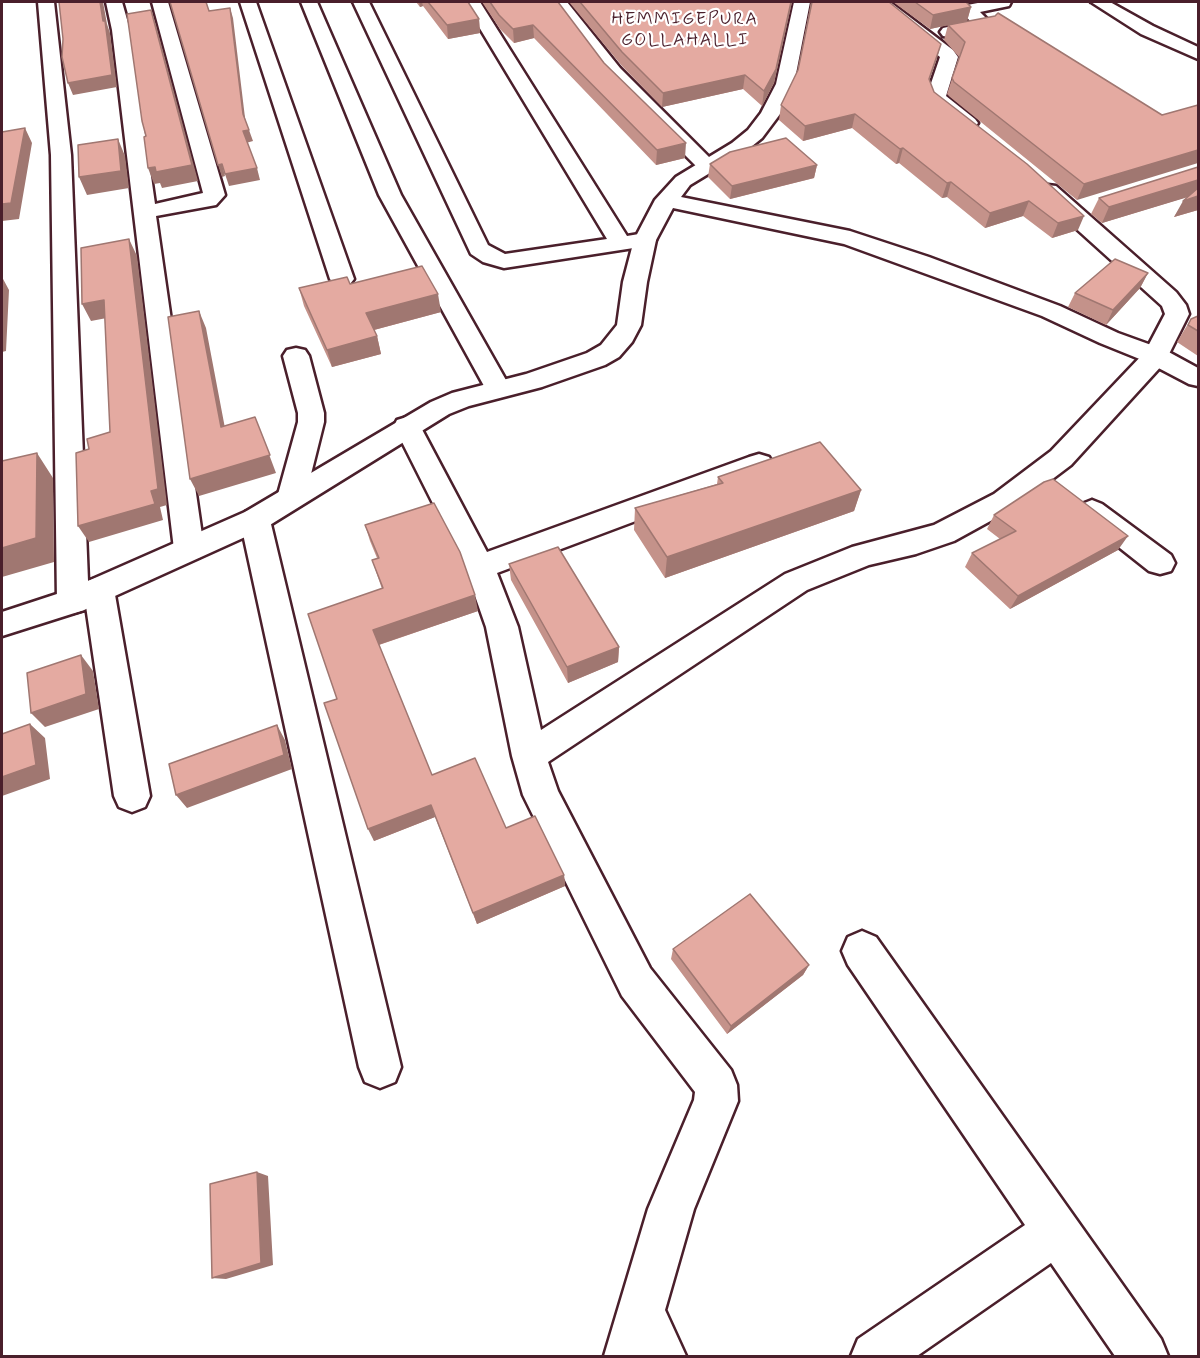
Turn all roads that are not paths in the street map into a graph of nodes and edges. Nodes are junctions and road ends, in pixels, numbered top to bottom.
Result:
1 (46, 2) edge
2 (114, 2) edge
3 (160, 2) edge
4 (248, 2) edge
5 (309, 2) edge
6 (361, 2) edge
7 (472, 2) edge
8 (560, 2) edge
9 (802, 2) edge
10 (880, 2) edge
11 (1003, 2) edge
12 (1099, 2) edge
13 (926, 37) junction
14 (1198, 54) edge
15 (986, 137) edge
16 (707, 166) junction
17 (1037, 180) edge
18 (666, 200) junction
19 (1092, 204) dead end
20 (1071, 211) junction
21 (144, 212) junction
22 (633, 242) junction
23 (342, 279) edge
24 (296, 356) dead end
25 (1156, 356) junction
26 (1198, 378) edge
27 (498, 388) junction
28 (407, 426) junction
29 (772, 459) edge
30 (1058, 486) junction
31 (291, 498) junction
32 (255, 520) junction
33 (189, 549) junction
34 (1160, 563) dead end
35 (480, 567) junction
36 (86, 595) junction
37 (2, 624) edge
38 (529, 756) junction
39 (132, 796) dead end
40 (862, 951) dead end
41 (380, 1067) dead end
42 (1057, 1231) junction
43 (641, 1312) junction
44 (628, 1356) edge
45 (662, 1356) edge
46 (875, 1356) edge
47 (1144, 1356) edge

1 - 36 street
2 - 21 street
3 - 21 street
4 - 23 street
5 - 27 street
6 - 22 street
7 - 22 street
8 - 16 street
9 - 16 street
10 - 13 street
11 - 13 street
12 - 14 street
13 - 15 street
16 - 18 street
17 - 20 street
18 - 22 street
18 - 25 street
19 - 20 street
20 - 25 street
21 - 33 street
22 - 27 street
24 - 31 street
25 - 26 street
25 - 30 street
27 - 28 street
28 - 31 street
28 - 35 street
29 - 35 street
30 - 34 street
30 - 38 street
31 - 32 street
32 - 33 street
32 - 41 street
33 - 36 street
35 - 38 street
36 - 37 street
36 - 39 street
38 - 43 street
40 - 42 street
42 - 46 street
42 - 47 street
43 - 44 street
43 - 45 street

